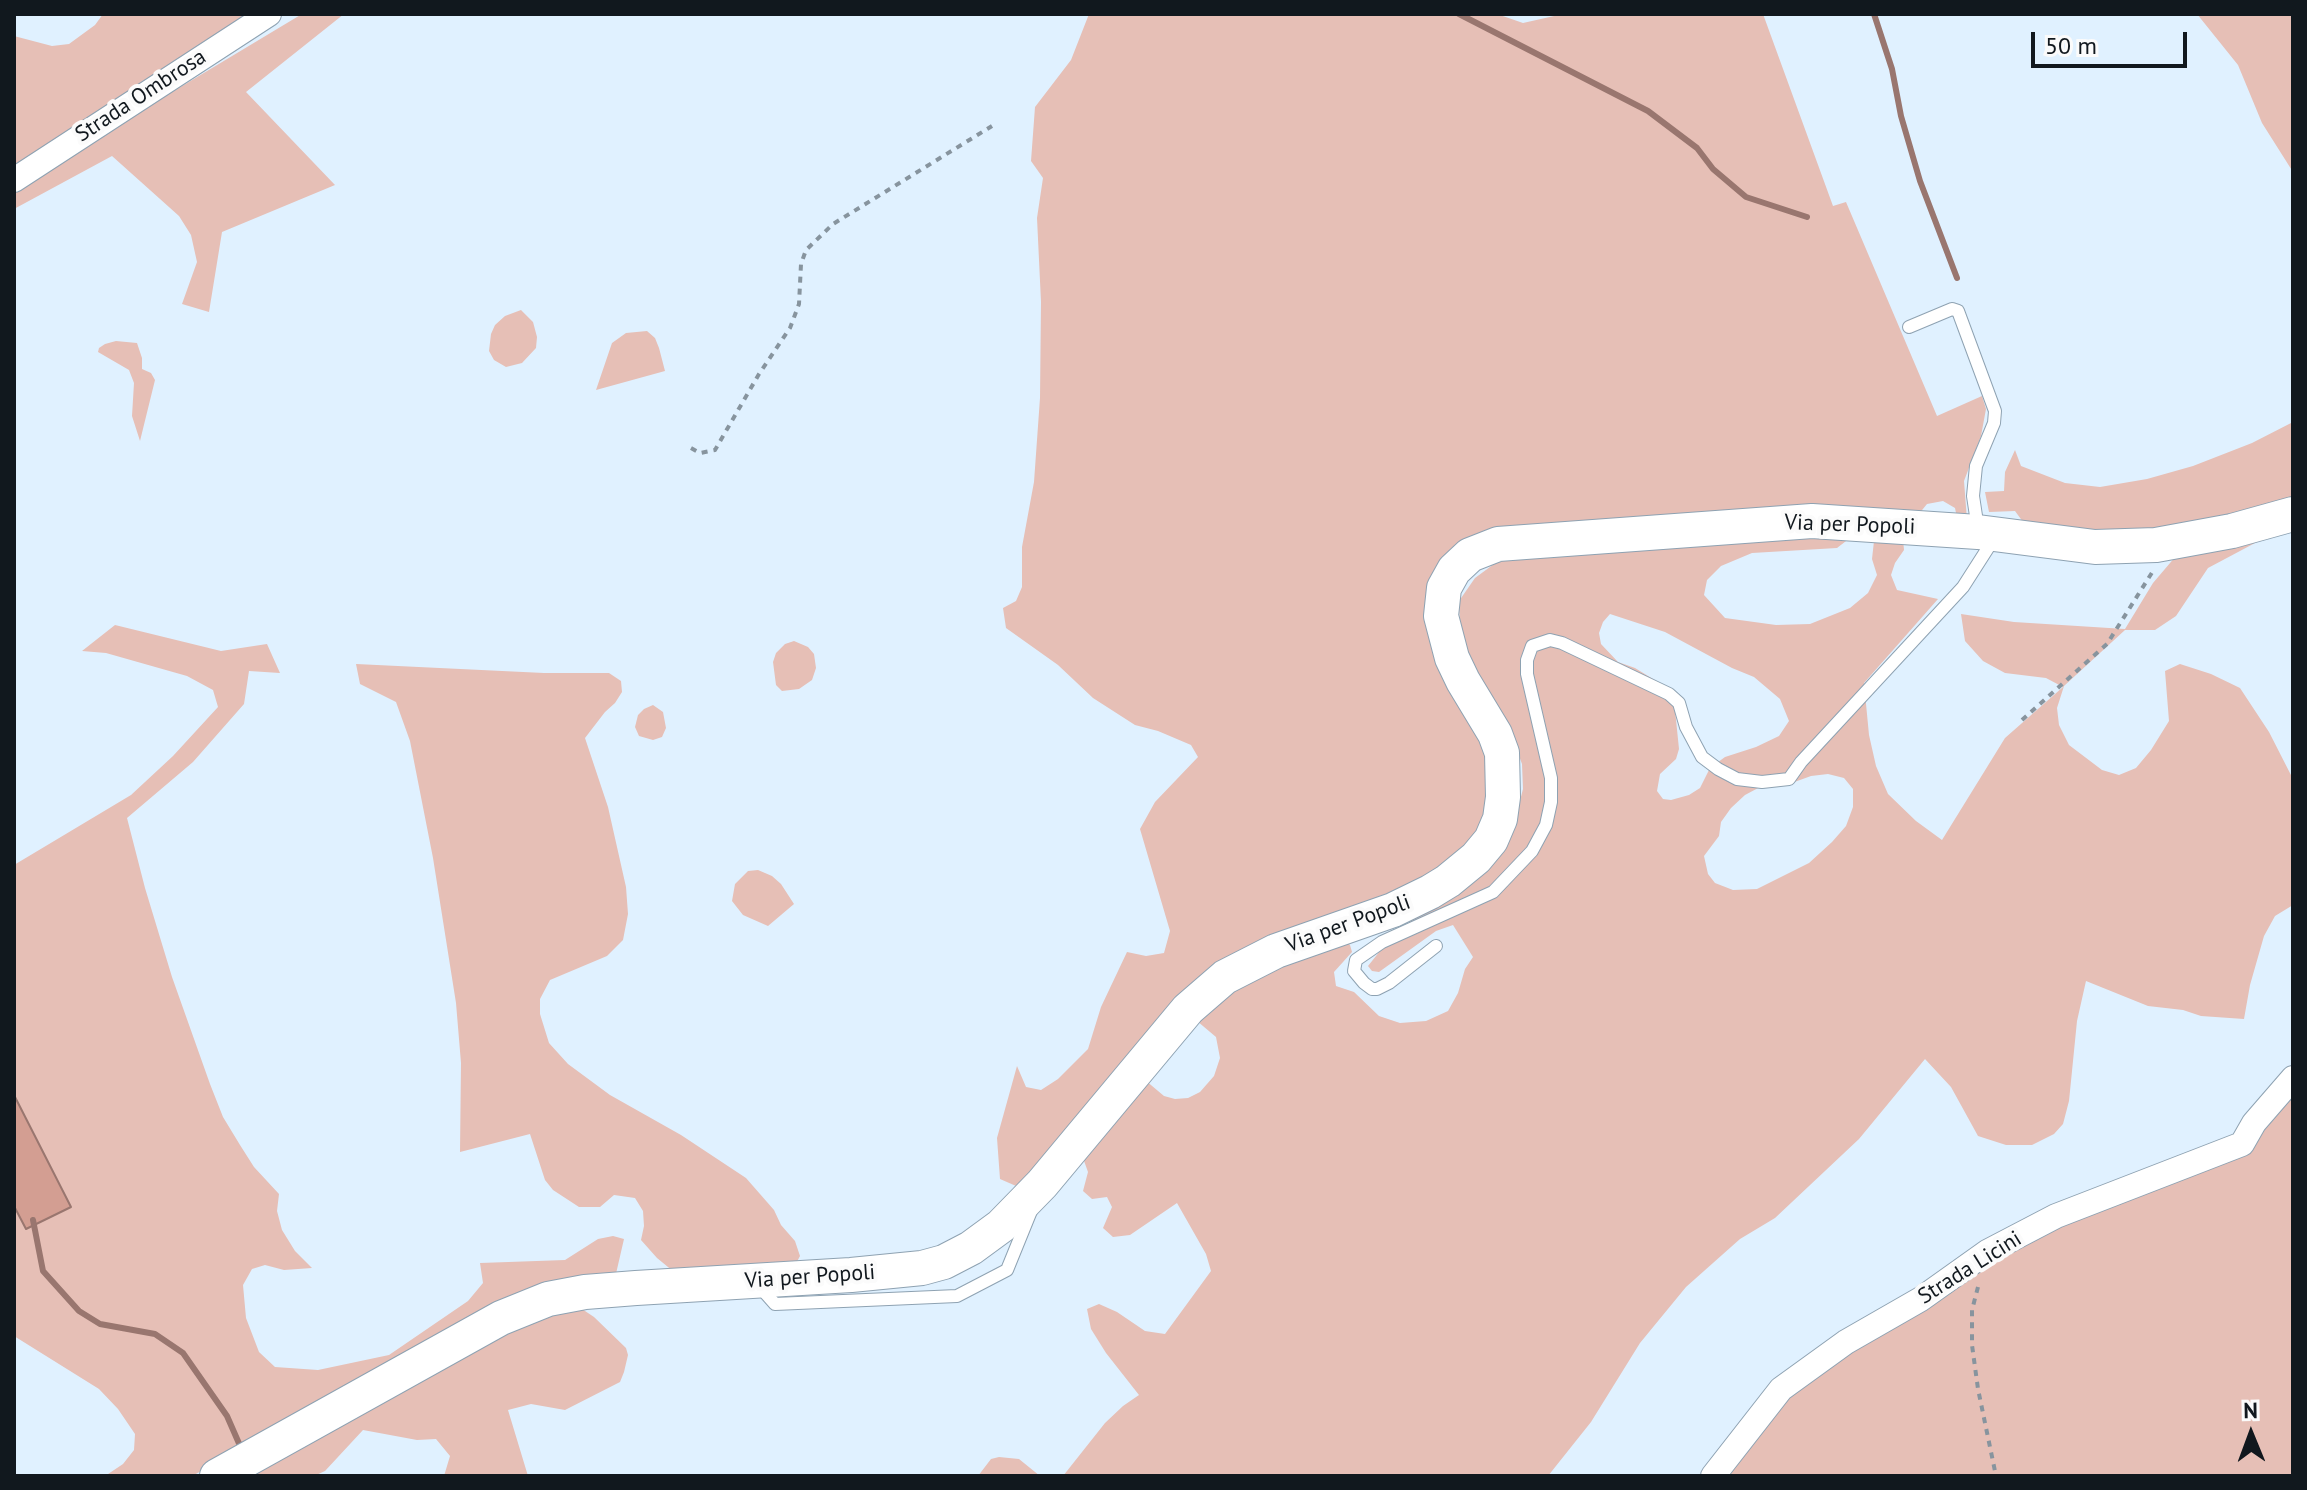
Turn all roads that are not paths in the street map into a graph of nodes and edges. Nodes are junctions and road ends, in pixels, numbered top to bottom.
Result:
1 (269, 14) edge
2 (14, 180) edge
3 (1909, 327) dead end
4 (2293, 514) edge
5 (1987, 533) junction
6 (1388, 925) junction
7 (1436, 946) dead end
8 (2293, 1078) edge
9 (217, 1476) edge
10 (1713, 1476) edge

1 - 2 street, Strada Ombrosa
3 - 5 lane
4 - 5 main road, Via per Popoli
5 - 6 main road, Via per Popoli
5 - 6 lane
6 - 7 lane
6 - 9 main road, Via per Popoli
8 - 10 street, Strada Licini

